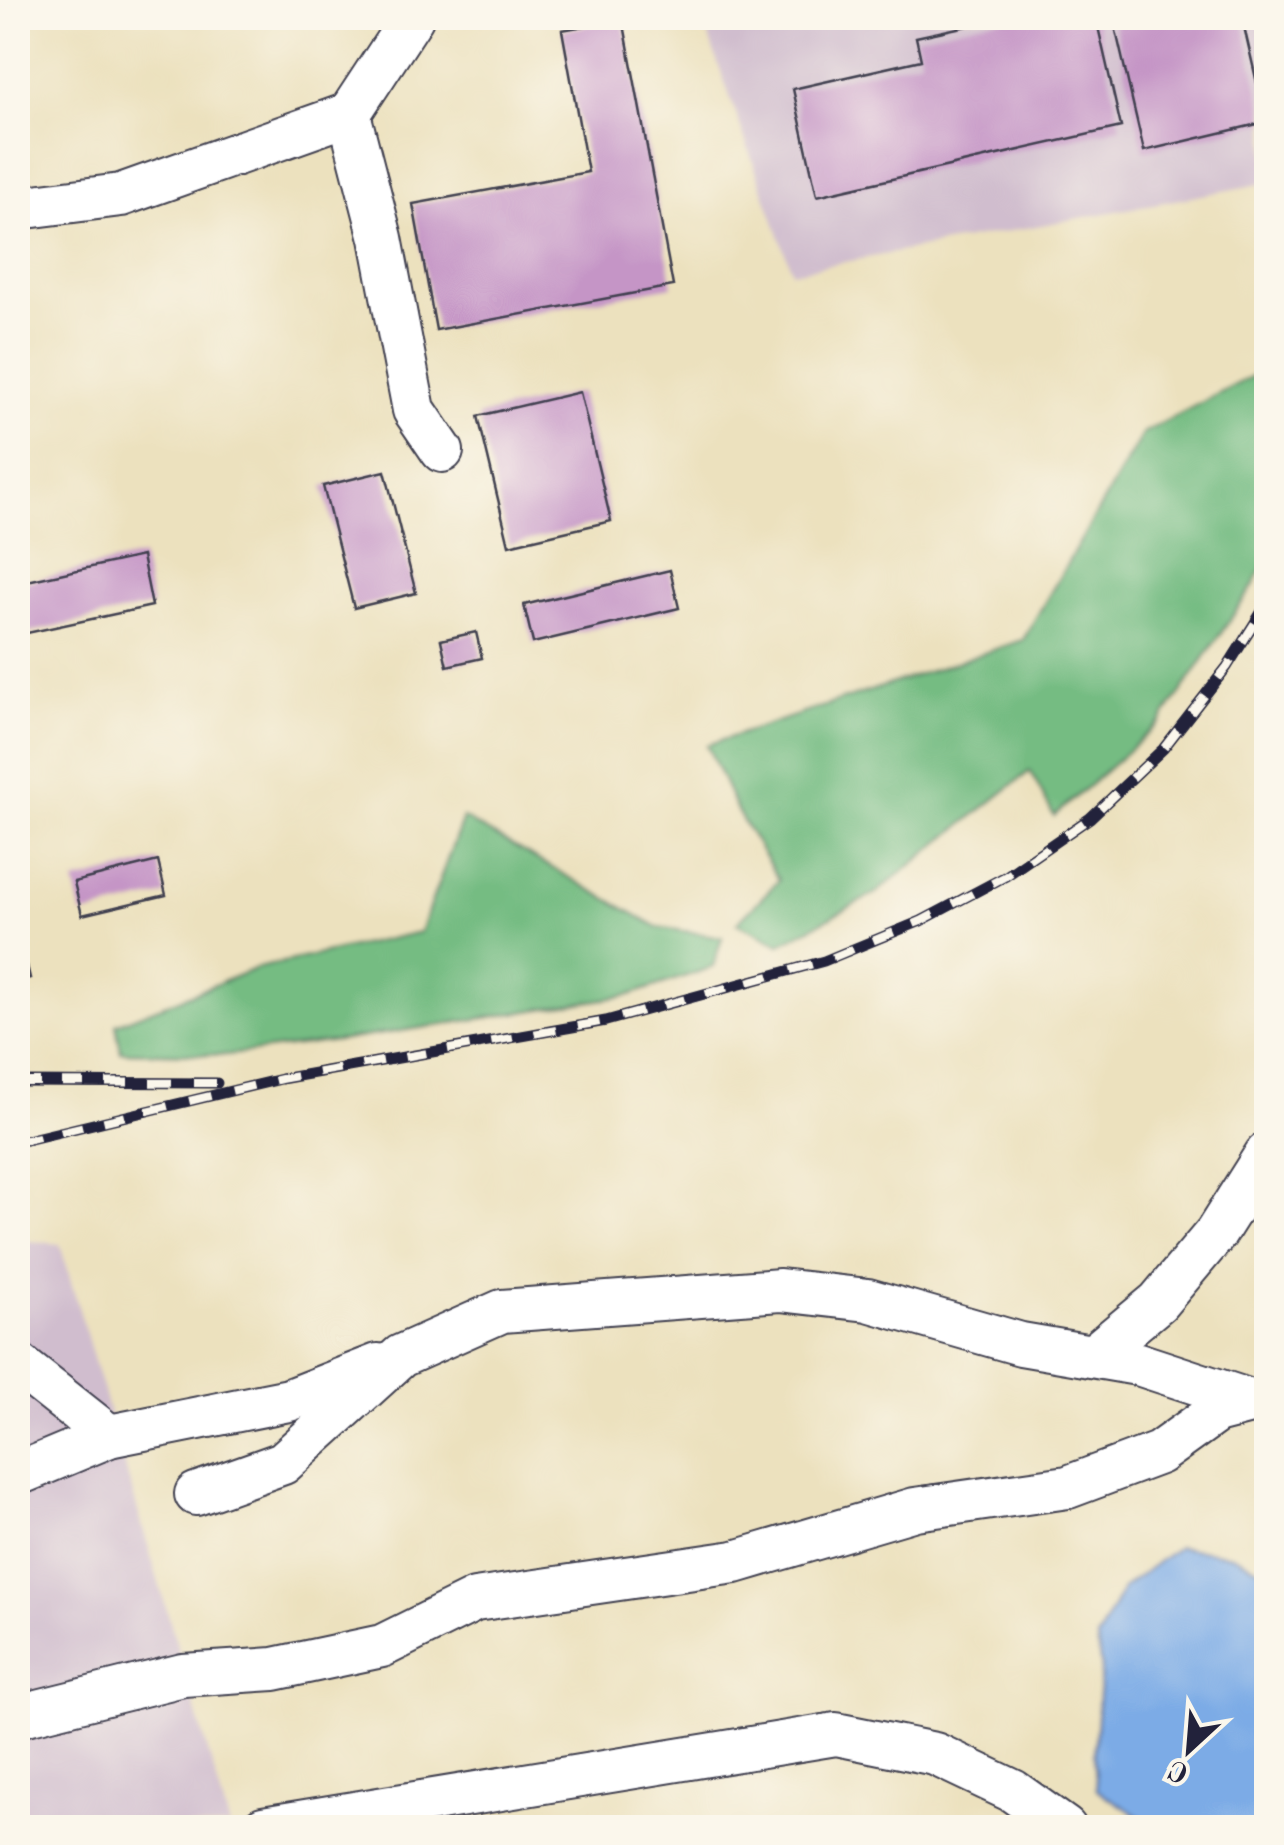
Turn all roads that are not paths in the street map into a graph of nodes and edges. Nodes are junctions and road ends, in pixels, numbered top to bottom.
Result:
1 (412, 18) edge
2 (349, 114) junction
3 (18, 208) edge
4 (442, 451) dead end
5 (1266, 1154) edge
6 (402, 1356) junction
7 (1093, 1356) junction
8 (18, 1364) edge
9 (1260, 1401) edge
10 (109, 1436) junction
11 (18, 1474) edge
12 (196, 1494) dead end
13 (18, 1716) edge
14 (264, 1828) edge
15 (1065, 1828) edge

1 - 2 street
2 - 3 street
2 - 4 street
5 - 7 street
6 - 7 street
6 - 10 street
6 - 12 street
7 - 9 street
8 - 10 street
9 - 13 street
10 - 11 street
14 - 15 street

